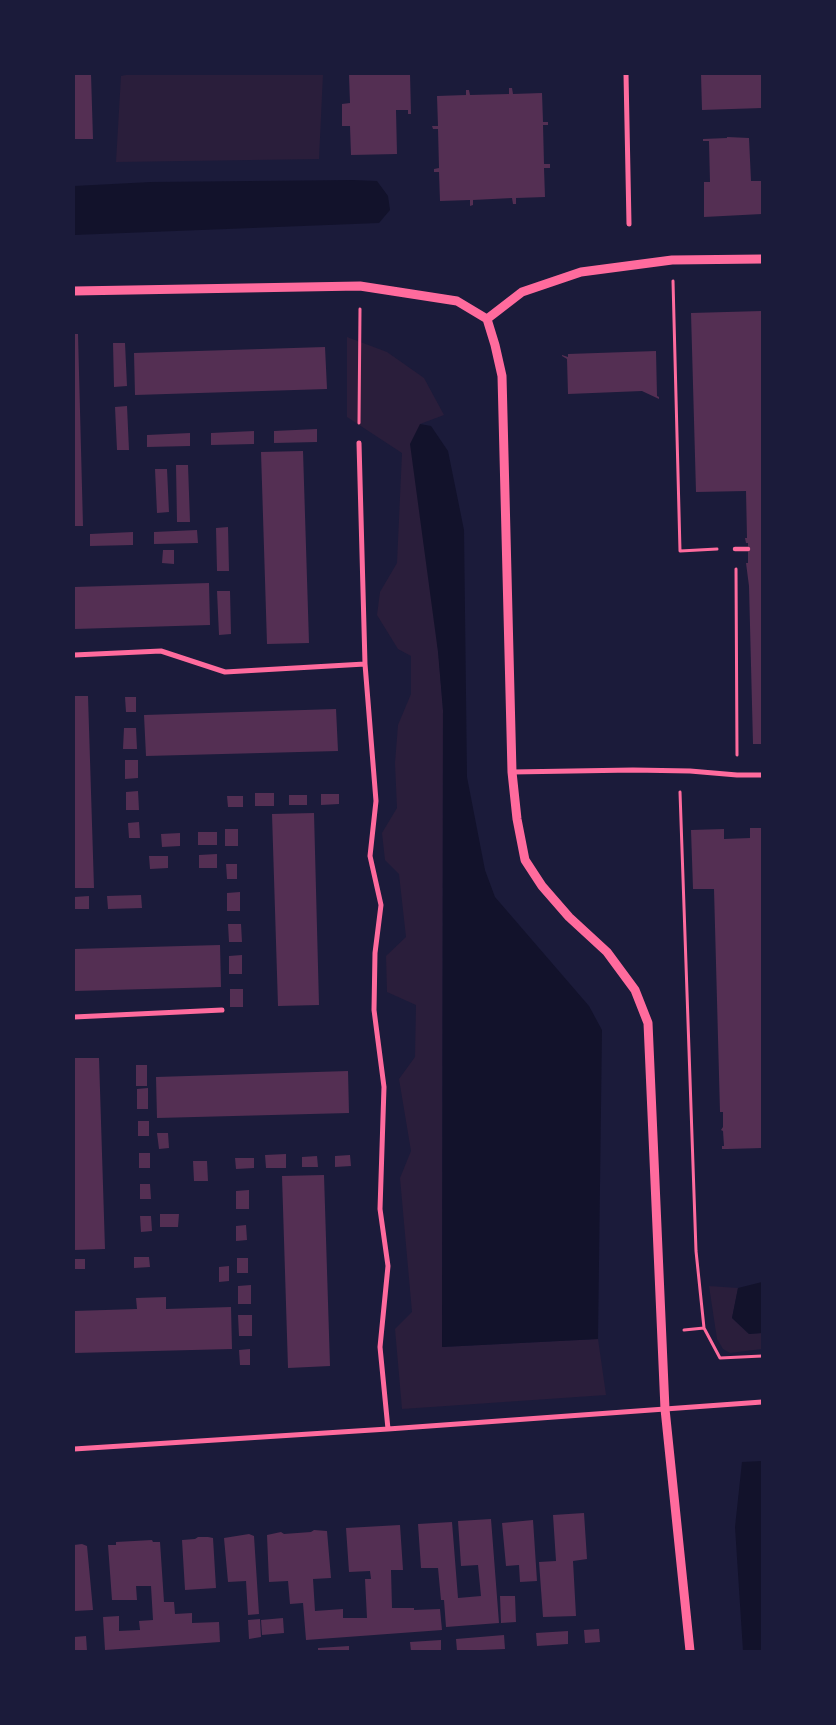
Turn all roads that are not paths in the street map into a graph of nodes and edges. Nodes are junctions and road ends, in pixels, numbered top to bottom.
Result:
1 (626, 74) edge
2 (629, 224) dead end
3 (762, 259) edge
4 (74, 291) edge
5 (486, 319) junction
6 (359, 443) road end
7 (735, 549) road end
8 (748, 549) dead end
9 (74, 655) edge
10 (365, 664) junction
11 (512, 772) junction
12 (762, 775) edge
13 (222, 1010) dead end
14 (74, 1017) edge
15 (762, 1402) edge
16 (665, 1409) junction
17 (388, 1429) junction
18 (74, 1449) edge
19 (690, 1651) edge

1 - 2 street
3 - 5 street
4 - 5 street
5 - 11 street
6 - 10 street
7 - 8 street
9 - 10 street
10 - 17 street
11 - 12 street
11 - 16 street
13 - 14 street
15 - 16 street
16 - 17 street
16 - 19 street
17 - 18 street

